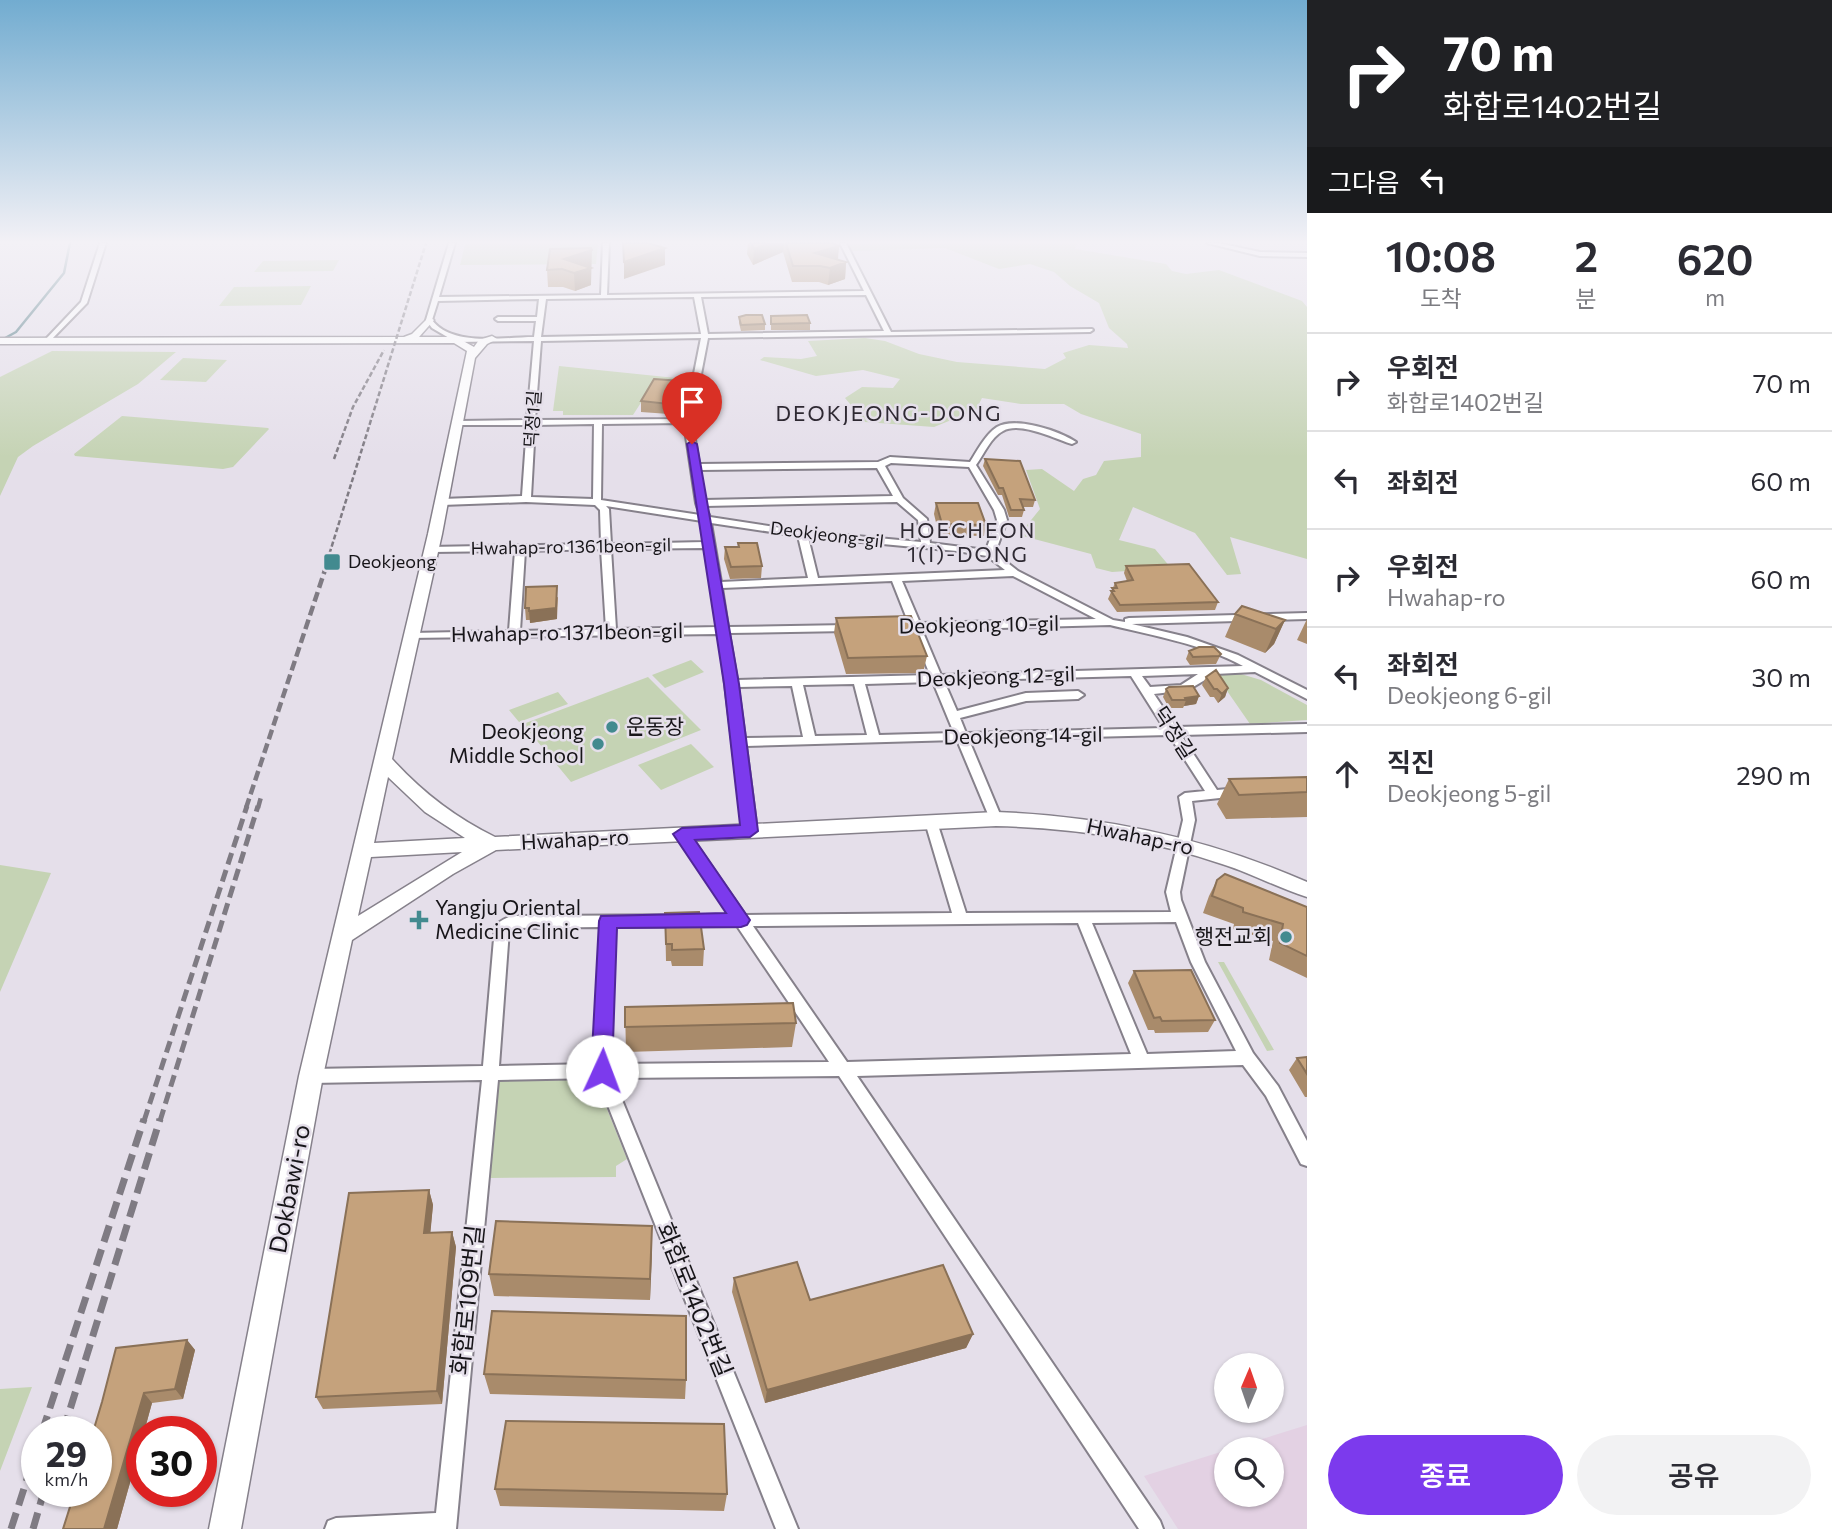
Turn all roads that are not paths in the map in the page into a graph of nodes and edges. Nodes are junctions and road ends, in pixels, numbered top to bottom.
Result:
1 (74, 314) edge
2 (431, 314) edge
3 (541, 314) edge
4 (701, 314) edge
5 (879, 314) edge
6 (498, 319) dead end
7 (540, 319) junction
8 (429, 320) junction
9 (1090, 330) dead end
10 (885, 334) junction
11 (705, 336) junction
12 (536, 338) junction
13 (487, 339) junction
14 (456, 340) junction
15 (0, 341) edge
16 (47, 341) junction
17 (403, 342) junction
18 (472, 356) junction
19 (688, 421) junction
20 (533, 422) junction
21 (598, 422) junction
22 (460, 423) junction
23 (1072, 442) dead end
24 (880, 465) junction
25 (972, 465) junction
26 (696, 467) junction
27 (526, 499) junction
28 (899, 499) junction
29 (442, 502) junction
30 (597, 502) junction
31 (700, 503) junction
32 (706, 518) junction
33 (802, 534) junction
34 (710, 545) junction
35 (926, 545) junction
36 (605, 547) junction
37 (520, 548) junction
38 (432, 549) junction
39 (990, 554) junction
40 (1015, 573) junction
41 (896, 579) junction
42 (814, 582) junction
43 (715, 585) junction
44 (1307, 616) edge
45 (1162, 620) junction
46 (1110, 622) junction
47 (915, 626) junction
48 (881, 627) edge
49 (859, 628) edge
50 (722, 630) junction
51 (611, 633) junction
52 (514, 634) junction
53 (411, 636) junction
54 (1169, 636) junction
55 (1260, 669) junction
56 (1212, 670) junction
57 (1135, 673) junction
58 (937, 679) junction
59 (859, 681) junction
60 (797, 682) junction
61 (732, 684) junction
62 (1147, 691) junction
63 (1078, 695) dead end
64 (1307, 695) edge
65 (952, 716) junction
66 (1307, 728) edge
67 (1173, 732) junction
68 (960, 737) junction
69 (874, 739) junction
70 (810, 740) junction
71 (738, 742) junction
72 (382, 758) junction
73 (1253, 792) edge
74 (1213, 794) junction
75 (996, 819) junction
76 (932, 822) junction
77 (750, 831) junction
78 (682, 834) junction
79 (495, 844) junction
80 (1183, 844) junction
81 (363, 850) junction
82 (1307, 890) edge
83 (1179, 917) junction
84 (960, 918) junction
85 (1083, 918) junction
86 (741, 920) junction
87 (608, 921) junction
88 (343, 936) junction
89 (1247, 1058) junction
90 (1142, 1061) junction
91 (843, 1069) junction
92 (602, 1071) junction
93 (491, 1072) junction
94 (312, 1076) junction
95 (1307, 1158) edge
96 (445, 1526) edge
97 (225, 1529) edge
98 (336, 1529) edge
99 (787, 1529) edge
100 (1152, 1529) edge

1 - 16 street
2 - 8 street
3 - 7 street, 덕정1길
4 - 11 street
5 - 10 street
6 - 7 street
7 - 12 street, 덕정1길
8 - 14 street
8 - 17 main road
9 - 10 street
10 - 11 street
11 - 12 street
11 - 19 street
12 - 13 street
12 - 20 street, 덕정1길
13 - 14 street
13 - 18 main road
14 - 17 main road
14 - 18 main road
15 - 16 main road
16 - 17 main road
18 - 22 main road
19 - 21 street
19 - 26 street
20 - 21 street
20 - 22 street
20 - 27 street, 덕정1길
21 - 30 street
22 - 29 main road
23 - 25 street
24 - 25 street
24 - 26 street
24 - 28 street
25 - 39 street
26 - 31 street
27 - 29 street, Deokjeong-gil
27 - 30 street, Deokjeong-gil
28 - 31 street
28 - 35 street
29 - 38 main road
30 - 32 street, Deokjeong-gil
30 - 36 street
31 - 32 street
32 - 33 street, Deokjeong-gil
32 - 34 street
33 - 35 street, Deokjeong-gil
33 - 42 street
34 - 36 street, Hwahap-ro 1361beon-gil
34 - 43 street
35 - 39 street, Deokjeong-gil
36 - 37 street, Hwahap-ro 1361beon-gil
36 - 51 street
37 - 38 street, Hwahap-ro 1361beon-gil
37 - 52 street
38 - 53 main road
39 - 40 street, Deokjeong-gil
40 - 41 street
40 - 46 street, Deokjeong-gil
41 - 42 street
41 - 47 street
42 - 43 street
43 - 50 street
44 - 45 street
45 - 46 street
45 - 54 street
46 - 47 street, Deokjeong 10-gil
46 - 54 street, Deokjeong-gil
47 - 48 street, Deokjeong 10-gil
47 - 58 street
49 - 50 street
50 - 51 street, Hwahap-ro 1371beon-gil
50 - 61 street
51 - 52 street, Hwahap-ro 1371beon-gil
52 - 53 street, Hwahap-ro 1371beon-gil
53 - 72 main road
54 - 55 street, Deokjeong-gil
55 - 56 street, Deokjeong 12-gil
55 - 64 street, Deokjeong-gil
56 - 57 street, Deokjeong 12-gil
56 - 62 street
57 - 58 street, Deokjeong 12-gil
57 - 62 street, 덕정길
58 - 59 street, Deokjeong 12-gil
58 - 65 street
59 - 60 street, Deokjeong 12-gil
59 - 69 street
60 - 61 street, Deokjeong 12-gil
60 - 70 street
61 - 71 street
62 - 67 street, 덕정길
63 - 65 street
65 - 68 street
66 - 67 street, Deokjeong 14-gil
67 - 68 street, Deokjeong 14-gil
67 - 74 street, 덕정길
68 - 69 street, Deokjeong 14-gil
68 - 75 street
69 - 70 street, Deokjeong 14-gil
70 - 71 street, Deokjeong 14-gil
71 - 77 street
72 - 79 main road
72 - 81 main road
73 - 74 street
74 - 80 street
75 - 76 main road, Hwahap-ro
75 - 80 main road, Hwahap-ro
76 - 77 main road, Hwahap-ro
76 - 84 street
77 - 78 main road, Hwahap-ro
78 - 79 main road, Hwahap-ro
78 - 86 street
79 - 81 main road, Hwahap-ro
79 - 88 main road
80 - 82 main road, Hwahap-ro
80 - 83 street
81 - 88 main road, Dokbawi-ro
83 - 85 street
83 - 89 street
84 - 85 street
84 - 86 street
85 - 90 street
86 - 87 street
86 - 91 street
87 - 92 street, 화합로1402번길
87 - 93 street
88 - 94 main road, Dokbawi-ro
89 - 90 street
89 - 95 street
90 - 91 street
91 - 92 street
91 - 100 street
92 - 93 street
92 - 99 street, 화합로1402번길
93 - 94 street
93 - 96 street, 화합로109번길
94 - 97 main road, Dokbawi-ro
96 - 98 street

